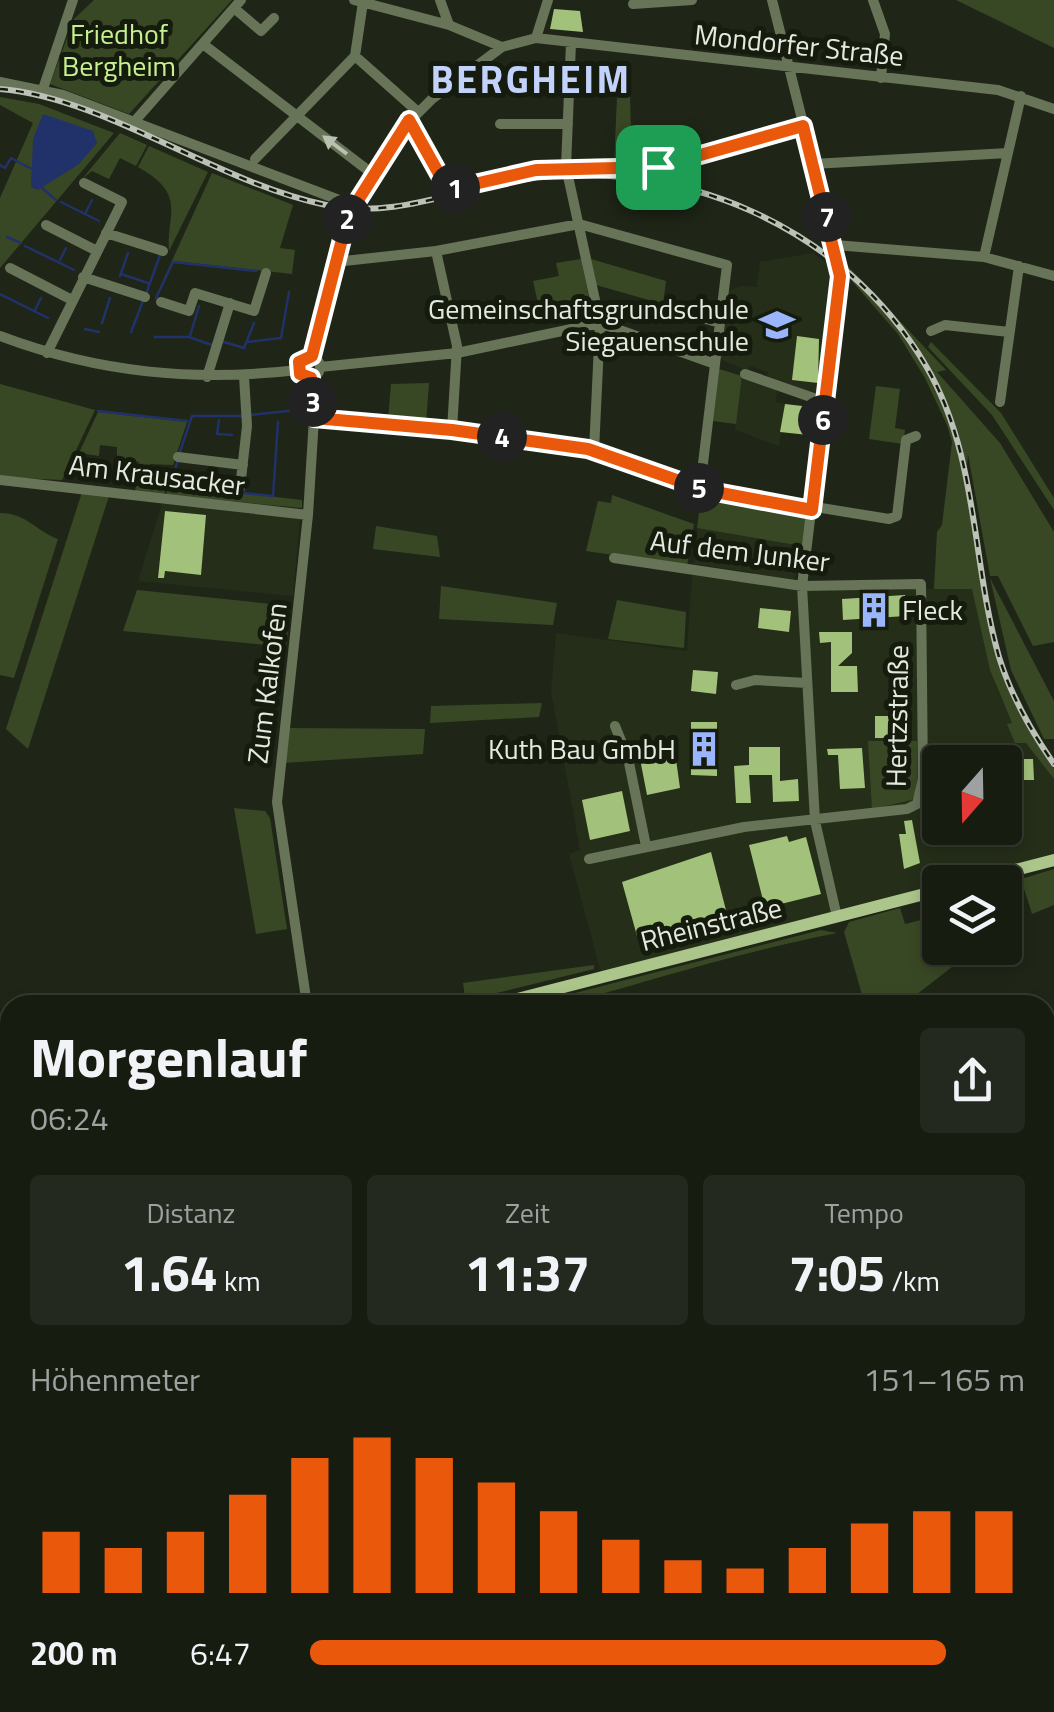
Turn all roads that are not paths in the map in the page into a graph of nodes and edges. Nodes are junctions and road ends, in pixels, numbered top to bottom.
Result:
1 (440, 0) edge
2 (548, 0) edge
3 (692, 0) edge
4 (772, 0) edge
5 (873, 0) edge
6 (359, 1) edge
7 (238, 4) edge
8 (633, 4) dead end
9 (72, 6) edge
10 (274, 18) dead end
11 (449, 24) junction
12 (536, 38) junction
13 (571, 43) junction
14 (202, 44) junction
15 (502, 47) junction
16 (355, 56) junction
17 (792, 68) junction
18 (882, 78) junction
19 (0, 82) edge
20 (43, 89) junction
21 (1020, 96) junction
22 (1054, 108) edge
23 (296, 115) junction
24 (413, 116) junction
25 (134, 122) junction
26 (500, 124) dead end
27 (568, 124) junction
28 (803, 126) junction
29 (1008, 153) junction
30 (255, 160) dead end
31 (813, 164) junction
32 (566, 167) junction
33 (374, 174) junction
34 (84, 183) dead end
35 (355, 206) junction
36 (579, 224) junction
37 (46, 225) dead end
38 (106, 233) junction
39 (835, 245) junction
40 (97, 251) junction
41 (163, 251) dead end
42 (436, 251) junction
43 (984, 256) junction
44 (336, 262) junction
45 (1020, 266) junction
46 (10, 268) dead end
47 (266, 273) dead end
48 (1054, 276) edge
49 (84, 278) junction
50 (145, 297) dead end
51 (72, 300) junction
52 (161, 302) dead end
53 (230, 304) junction
54 (681, 312) dead end
55 (720, 323) junction
56 (600, 324) junction
57 (932, 331) dead end
58 (1010, 332) junction
59 (0, 336) edge
60 (47, 352) junction
61 (458, 353) junction
62 (312, 356) junction
63 (715, 364) junction
64 (320, 367) junction
65 (298, 370) junction
66 (745, 374) dead end
67 (244, 376) junction
68 (207, 377) junction
69 (311, 378) junction
70 (825, 402) junction
71 (1000, 402) dead end
72 (314, 418) junction
73 (452, 430) junction
74 (916, 436) dead end
75 (594, 451) junction
76 (178, 457) dead end
77 (243, 464) junction
78 (0, 480) edge
79 (240, 488) dead end
80 (700, 488) junction
81 (812, 510) junction
82 (308, 514) junction
83 (614, 558) dead end
84 (920, 584) joint
85 (802, 586) junction
86 (806, 683) junction
87 (736, 685) dead end
88 (615, 726) dead end
89 (815, 821) junction
90 (646, 846) junction
91 (589, 859) dead end
92 (1054, 860) edge
93 (1022, 868) edge
94 (922, 895) edge
95 (837, 917) junction
96 (302, 995) edge
97 (533, 995) edge

1 - 11 street
2 - 12 street
3 - 8 street
4 - 17 street
5 - 18 street
6 - 11 street
6 - 16 street
7 - 10 street
7 - 14 street
9 - 20 street
11 - 15 street
12 - 13 street, Mondorfer Straße
12 - 15 street
13 - 17 street, Mondorfer Straße
13 - 27 street
14 - 23 street
14 - 25 street
15 - 24 street
16 - 23 street
16 - 24 street
17 - 18 street, Mondorfer Straße
17 - 28 street
18 - 21 street, Mondorfer Straße
19 - 20 street
20 - 25 street
21 - 22 street, Mondorfer Straße
21 - 29 street
23 - 30 street
33 -> 23 street
24 - 32 street
24 - 33 street
25 - 35 street
26 - 27 street
27 - 32 street
28 - 31 street
28 - 32 street
29 - 31 street
29 - 43 street
31 - 39 street
32 - 36 street
33 - 35 street
34 - 38 street
35 - 44 street
36 - 42 street
36 - 55 street
36 - 56 street
37 - 40 street
38 - 40 street
38 - 41 street
39 - 43 street
39 - 70 street
40 - 49 street
42 - 44 street
42 - 61 street
43 - 45 street
44 - 62 street
45 - 48 street
45 - 58 street
46 - 51 street
47 - 53 street
49 - 50 street
49 - 51 street
51 - 60 street
52 - 53 street
53 - 68 street
54 - 55 street
55 - 63 street
56 - 61 street
56 - 63 street
56 - 75 street
57 - 58 street
58 - 71 street
59 - 60 street
60 - 68 street
61 - 64 street
61 - 73 street
62 - 64 street
62 - 65 street
63 - 80 street
64 - 69 street
65 - 67 street
65 - 69 street
66 - 70 street
67 - 68 street
67 - 77 street
69 - 72 street, Zum Kalkofen
70 - 81 street
72 - 73 street
72 - 82 street, Zum Kalkofen
73 - 75 street
74 - 81 street
75 - 80 street
76 - 77 street
77 - 79 street
78 - 82 street, Am Krausacker
80 - 81 street
81 - 85 street
82 - 96 street, Zum Kalkofen
83 - 85 street, Auf dem Junker
84 - 85 street, Auf dem Junker
84 - 89 street, Hertzstraße
85 - 86 street
86 - 87 street
86 - 89 street
88 - 90 street
89 - 90 street
89 - 95 street
90 - 91 street
92 - 93 main road
94 - 95 main road, Rheinstraße
95 - 97 main road, Rheinstraße

